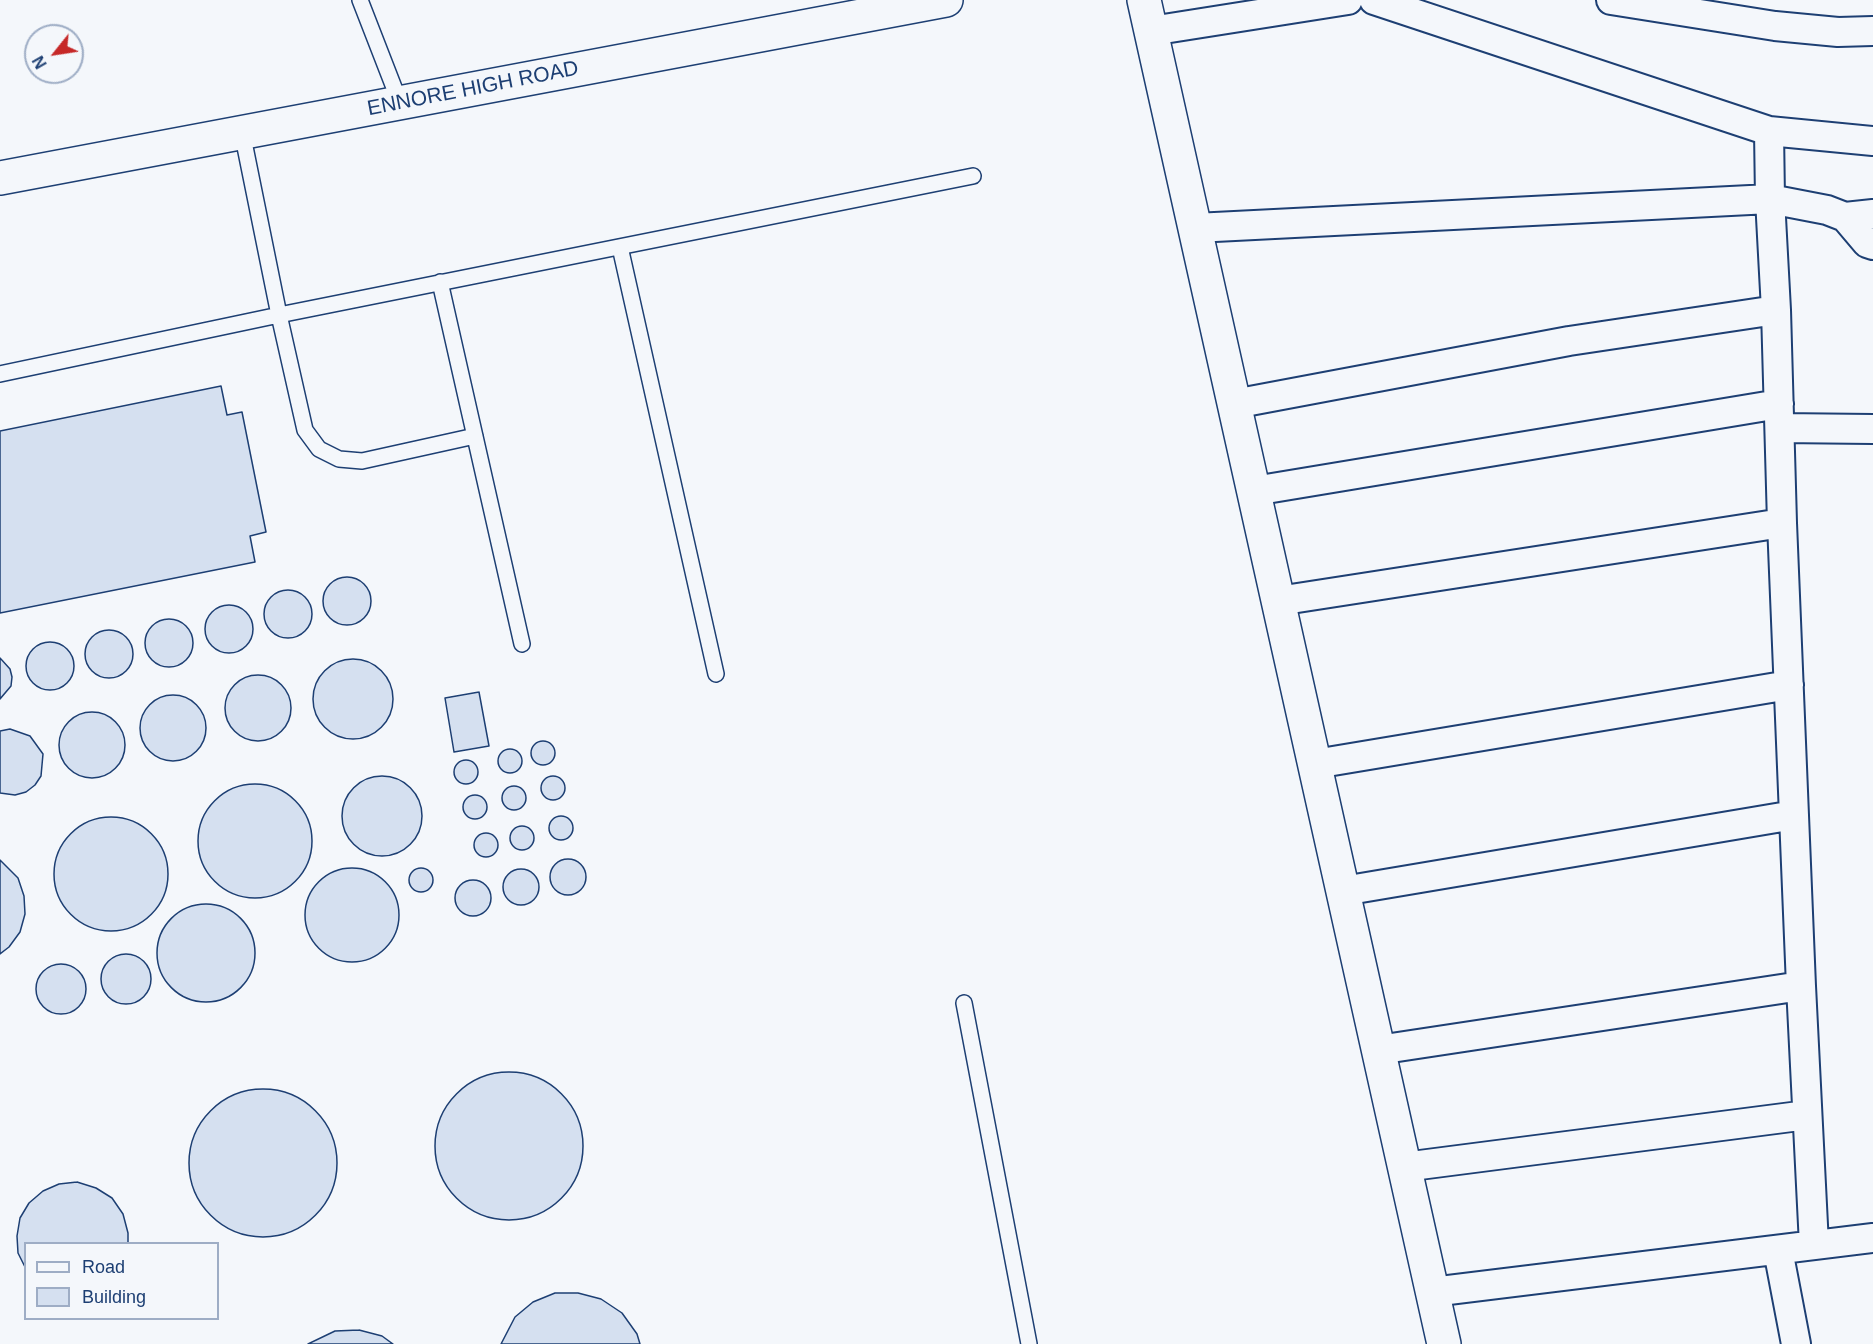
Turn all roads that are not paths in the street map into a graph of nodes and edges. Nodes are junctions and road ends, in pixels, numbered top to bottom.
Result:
1 (360, 0) edge
2 (946, 0) edge
3 (1348, 0) edge
4 (1374, 0) edge
5 (1611, 0) edge
6 (1148, 15) edge
7 (1873, 31) edge
8 (400, 102) junction
9 (1768, 131) junction
10 (242, 132) junction
11 (1873, 141) edge
12 (973, 176) dead end
13 (0, 178) edge
14 (1770, 199) junction
15 (1873, 214) edge
16 (1845, 216) junction
17 (1195, 228) junction
18 (1873, 245) edge
19 (620, 247) junction
20 (440, 282) junction
21 (1776, 310) junction
22 (279, 315) junction
23 (0, 374) edge
24 (1234, 404) junction
25 (1779, 416) junction
26 (1873, 429) edge
27 (475, 436) junction
28 (1254, 491) junction
29 (1782, 523) junction
30 (1278, 601) junction
31 (522, 644) dead end
32 (716, 674) dead end
33 (1789, 685) junction
34 (1315, 764) junction
35 (1794, 815) junction
36 (1343, 891) junction
37 (1801, 986) junction
38 (964, 1003) dead end
39 (1378, 1050) junction
40 (1807, 1115) junction
41 (1404, 1167) junction
42 (1873, 1238) edge
43 (1814, 1245) junction
44 (1778, 1250) junction
45 (1432, 1292) junction
46 (1029, 1344) edge
47 (1444, 1344) edge
48 (1796, 1344) edge

1 - 8 lane
2 - 8 street, ENNORE HIGH ROAD
3 - 6 street
4 - 9 street
5 - 7 street
6 - 17 street
8 - 10 street, ENNORE HIGH ROAD
9 - 11 street
9 - 14 street
10 - 13 street, ENNORE HIGH ROAD
10 - 22 lane
12 - 19 lane
14 - 16 street
14 - 17 street
14 - 21 street
15 - 16 street
16 - 18 street
17 - 24 street
19 - 20 lane
19 - 32 lane
20 - 22 lane
20 - 27 lane
21 - 24 street
21 - 25 street
22 - 23 lane
22 - 27 lane
24 - 28 street
25 - 26 street
25 - 28 street
25 - 29 street
27 - 31 lane
28 - 30 street
29 - 30 street
29 - 33 street
30 - 34 street
33 - 34 street
33 - 35 street
34 - 36 street
35 - 36 street
35 - 37 street
36 - 39 street
37 - 39 street
37 - 40 street
38 - 46 lane
39 - 41 street
40 - 41 street
40 - 43 street
41 - 45 street
42 - 43 street
43 - 44 street
44 - 45 street
44 - 48 street
45 - 47 street

